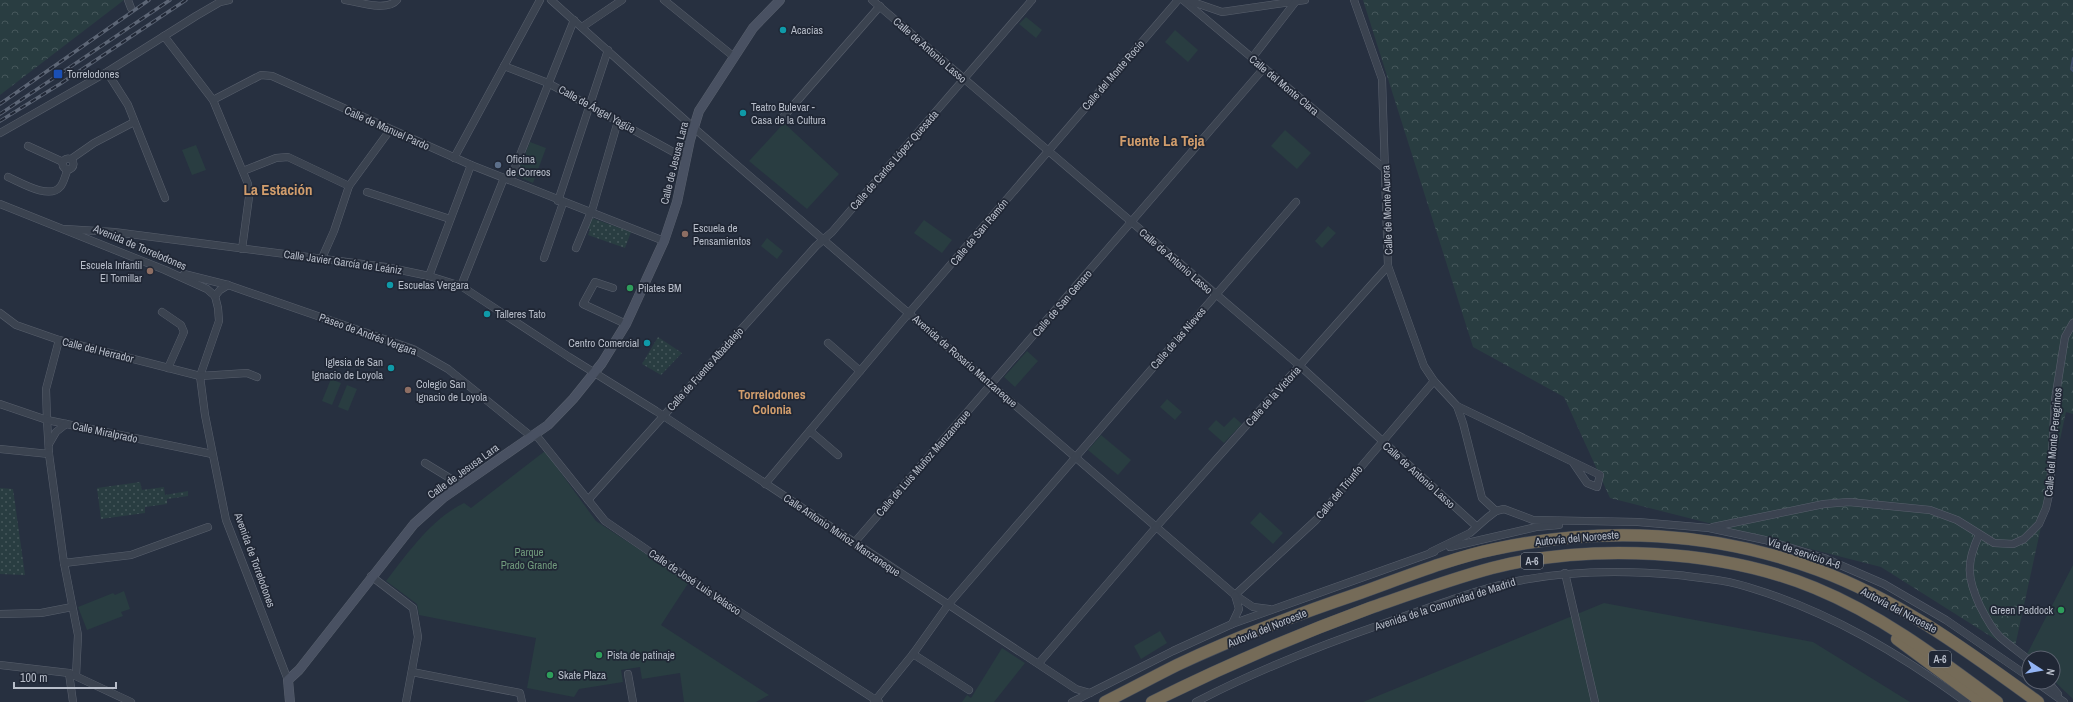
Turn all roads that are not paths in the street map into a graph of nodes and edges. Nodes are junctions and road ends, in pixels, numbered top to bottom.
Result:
1 (128, 0) edge
2 (230, 0) edge
3 (346, 0) edge
4 (397, 0) edge
5 (540, 0) edge
6 (551, 0) edge
7 (622, 0) edge
8 (664, 0) edge
9 (872, 0) edge
10 (1032, 0) edge
11 (1178, 0) edge
12 (1182, 0) edge
13 (1186, 0) edge
14 (1305, 0) edge
15 (1354, 0) edge
16 (778, 1) edge
17 (1296, 1) junction
18 (880, 6) junction
19 (131, 8) dead end
20 (574, 20) junction
21 (582, 27) junction
22 (164, 36) junction
23 (608, 50) junction
24 (733, 56) junction
25 (1252, 58) junction
26 (504, 66) junction
27 (1264, 68) junction
28 (107, 72) junction
29 (964, 79) junction
30 (548, 83) junction
31 (213, 100) junction
32 (590, 105) junction
33 (784, 116) dead end
34 (618, 121) junction
35 (134, 122) junction
36 (694, 128) junction
37 (390, 130) junction
38 (0, 133) edge
39 (28, 146) dead end
40 (1048, 150) junction
41 (454, 158) junction
42 (71, 159) junction
43 (686, 159) junction
44 (63, 162) junction
45 (471, 165) junction
46 (1385, 169) junction
47 (68, 170) junction
48 (243, 171) junction
49 (8, 177) dead end
50 (507, 179) junction
51 (349, 186) junction
52 (367, 192) dead end
53 (165, 198) dead end
54 (561, 202) junction
55 (1296, 202) dead end
56 (0, 204) edge
57 (590, 213) junction
58 (450, 218) junction
59 (1131, 222) junction
60 (65, 229) junction
61 (114, 232) junction
62 (824, 240) junction
63 (664, 241) junction
64 (107, 246) junction
65 (576, 248) dead end
66 (242, 249) junction
67 (322, 258) junction
68 (544, 258) dead end
69 (1388, 266) junction
70 (165, 270) junction
71 (429, 276) junction
72 (228, 285) junction
73 (461, 286) junction
74 (613, 288) dead end
75 (1216, 294) junction
76 (215, 296) junction
77 (162, 312) dead end
78 (0, 313) edge
79 (909, 313) junction
80 (2073, 323) edge
81 (626, 324) junction
82 (59, 340) junction
83 (828, 344) dead end
84 (1300, 366) junction
85 (168, 368) junction
86 (860, 372) junction
87 (595, 373) junction
88 (200, 376) junction
89 (257, 377) dead end
90 (1434, 381) junction
91 (991, 384) junction
92 (0, 404) edge
93 (1457, 406) junction
94 (663, 416) junction
95 (47, 420) junction
96 (66, 424) junction
97 (810, 431) junction
98 (534, 436) junction
99 (1382, 440) junction
100 (48, 444) junction
101 (0, 449) edge
102 (49, 454) junction
103 (212, 454) junction
104 (838, 455) dead end
105 (1076, 457) junction
106 (425, 463) dead end
107 (1574, 464) dead end
108 (765, 484) junction
109 (461, 485) junction
110 (588, 500) junction
111 (1496, 511) junction
112 (1597, 521) junction
113 (1157, 526) junction
114 (1476, 526) junction
115 (208, 527) dead end
116 (1709, 528) junction
117 (1980, 535) junction
118 (854, 543) junction
119 (1431, 552) junction
120 (64, 563) junction
121 (1565, 573) junction
122 (371, 576) junction
123 (1235, 595) junction
124 (948, 605) junction
125 (72, 608) junction
126 (1270, 609) junction
127 (0, 614) edge
128 (1881, 620) junction
129 (1232, 624) junction
130 (913, 654) junction
131 (2021, 654) edge
132 (1039, 663) junction
133 (0, 665) edge
134 (412, 672) junction
135 (2021, 672) edge
136 (73, 674) junction
137 (628, 674) dead end
138 (288, 680) junction
139 (969, 690) dead end
140 (2047, 690) edge
141 (2054, 690) edge
142 (1090, 693) junction
143 (2063, 701) edge
144 (73, 702) edge
145 (131, 702) edge
146 (290, 702) edge
147 (406, 702) edge
148 (522, 702) edge
149 (633, 702) edge
150 (876, 702) edge
151 (1072, 702) edge
152 (1105, 702) edge
153 (1152, 702) edge
154 (1196, 702) edge
155 (1595, 702) edge
156 (1966, 702) edge
157 (1982, 702) edge
158 (1997, 702) edge
159 (2038, 702) edge

1 - 19 street
2 - 22 street
3 - 4 street
5 - 26 street
6 - 20 street, Avenida de Rosario Manzaneque
7 - 21 street
8 - 24 street
9 - 18 street, Calle de Antonio Lasso
10 - 29 street, Calle de Carlos López Quesada
11 - 40 street, Calle del Monte Rocío
12 - 25 street, Calle del Monte Clara
13 - 17 street
14 - 17 street
15 - 46 street, Calle de Monte Aurora
16 - 24 main road, Calle de Jesusa Lara
17 - 25 street
18 - 29 street, Calle de Antonio Lasso
18 - 33 street
20 - 21 street, Avenida de Rosario Manzaneque
20 - 30 street
21 - 23 street, Avenida de Rosario Manzaneque
22 - 28 street
22 - 31 street
23 - 32 street
23 - 36 street, Avenida de Rosario Manzaneque
24 - 36 main road, Calle de Jesusa Lara
25 - 27 street, Calle del Monte Clara
26 - 30 street, Calle de Ángel Yagüe
26 - 41 street
27 - 46 street, Calle del Monte Clara
27 - 59 street, Calle de San Genaro
28 - 35 street
28 - 38 street
29 - 40 street, Calle de Antonio Lasso
29 - 62 street, Calle de Carlos López Quesada
30 - 32 street, Calle de Ángel Yagüe
30 - 50 street
31 - 37 street, Calle de Manuel Pardo
31 - 48 street
32 - 34 street, Calle de Ángel Yagüe
32 - 54 street
34 - 43 street, Calle de Ángel Yagüe
34 - 57 street
35 - 42 street
35 - 53 street
36 - 43 main road, Calle de Jesusa Lara
36 - 62 street, Avenida de Rosario Manzaneque
37 - 41 street, Calle de Manuel Pardo
37 - 51 street
39 - 44 street
40 - 59 street, Calle de Antonio Lasso
40 - 79 street, Calle de San Ramón
41 - 45 street, Calle de Manuel Pardo
42 - 44 street
42 - 47 street
43 - 63 main road, Calle de Jesusa Lara
44 - 47 street
45 - 50 street, Calle de Manuel Pardo
45 - 58 street
46 - 69 street, Calle de Monte Aurora
47 - 49 street
48 - 51 street
48 - 66 street
50 - 54 street, Calle de Manuel Pardo
50 - 73 street
51 - 67 street
52 - 58 street
54 - 57 street, Calle de Manuel Pardo
54 - 68 street
55 - 75 street, Calle de las Nieves
56 - 60 street, Avenida de Torrelodones
57 - 63 street, Calle de Manuel Pardo
57 - 65 street
58 - 71 street
59 - 75 street, Calle de Antonio Lasso
59 - 91 street, Calle de San Genaro
60 - 61 street, Calle Javier García de Leániz
60 - 64 street, Avenida de Torrelodones
61 - 64 street
61 - 66 street, Calle Javier García de Leániz
62 - 79 street, Avenida de Rosario Manzaneque
62 - 94 street, Calle de Fuente Albadalejo
63 - 81 main road, Calle de Jesusa Lara
64 - 70 street, Avenida de Torrelodones
66 - 67 street, Calle Javier García de Leániz
67 - 71 street, Calle Javier García de Leániz
69 - 84 street, Calle de la Victoria
69 - 90 street, Calle de Monte Aurora
70 - 72 street, Paseo de Andrés Vergara
70 - 76 street, Avenida de Torrelodones
71 - 73 street, Calle Javier García de Leániz
72 - 76 street
72 - 98 street, Paseo de Andrés Vergara
73 - 87 street, Calle Javier García de Leániz
74 - 81 street
75 - 84 street, Calle de Antonio Lasso
75 - 105 street, Calle de las Nieves
76 - 88 street, Avenida de Torrelodones
77 - 85 street
78 - 82 street, Calle del Herrador
79 - 86 street, Calle de San Ramón
79 - 91 street, Avenida de Rosario Manzaneque
80 - 117 street, Calle del Monte Peregrinos
81 - 87 main road, Calle de Jesusa Lara
82 - 85 street, Calle del Herrador
82 - 95 street
83 - 86 street
84 - 99 street, Calle de Antonio Lasso
84 - 113 street, Calle de la Victoria
85 - 88 street, Calle del Herrador
86 - 97 street, Calle de San Ramón
87 - 94 street, Calle Antonio Muñoz Manzaneque
87 - 98 main road, Calle de Jesusa Lara
88 - 89 street
88 - 103 street, Avenida de Torrelodones
90 - 93 street, Calle de Monte Aurora
90 - 99 street, Calle del Triunfo
91 - 105 street, Avenida de Rosario Manzaneque
91 - 118 street, Calle de Luis Muñoz Manzaneque
92 - 95 street, Calle Miralprado
93 - 107 street
93 - 111 street
94 - 108 street, Calle Antonio Muñoz Manzaneque
94 - 110 street, Calle de Fuente Albadalejo
95 - 96 street, Calle Miralprado
95 - 100 street
96 - 100 street
96 - 103 street, Calle Miralprado
97 - 104 street
97 - 108 street, Calle de San Ramón
98 - 109 main road, Calle de Jesusa Lara
98 - 110 street, Calle de José Luis Velasco
99 - 114 street, Calle de Antonio Lasso
99 - 123 street, Calle del Triunfo
100 - 102 street
101 - 102 street
102 - 120 street
103 - 138 street, Avenida de Torrelodones
105 - 113 street, Avenida de Rosario Manzaneque
105 - 124 street, Calle de las Nieves
106 - 109 street
108 - 118 street, Calle Antonio Muñoz Manzaneque
109 - 122 main road, Calle de Jesusa Lara
110 - 150 street, Calle de José Luis Velasco
111 - 112 street
111 - 114 street
112 - 116 street, Vía de servicio A-6
112 - 119 street
113 - 123 street, Avenida de Rosario Manzaneque
113 - 132 street, Calle de la Victoria
114 - 119 street
115 - 120 street
116 - 117 street, Calle del Monte Peregrinos
116 - 135 street, Vía de servicio A-6
117 - 131 street
118 - 124 street, Calle Antonio Muñoz Manzaneque
119 - 126 street
120 - 125 street
121 - 154 street, Avenida de la Comunidad de Madrid
121 - 155 street
121 - 156 street, Avenida de la Comunidad de Madrid
122 - 134 street
122 - 138 main road, Calle de Jesusa Lara
123 - 126 street, Avenida de Rosario Manzaneque
123 - 129 street
124 - 130 street, Calle de las Nieves
124 - 132 street, Calle Antonio Muñoz Manzaneque
125 - 127 street
125 - 136 street
126 - 129 street
128 - 153 highway, Autovía del Noroeste / A-6
128 - 157 highway
128 - 158 highway, Autovía del Noroeste / A-6
129 - 142 street
130 - 139 street
130 - 150 street, Calle de las Nieves
132 - 142 street, Calle Antonio Muñoz Manzaneque
133 - 136 street
134 - 147 street
134 - 148 street
136 - 144 street
136 - 145 street
137 - 149 street
138 - 146 main road, Avenida de Torrelodones
140 - 143 street
141 - 143 street
142 - 151 street
152 - 159 highway, Autovía del Noroeste / A-6

